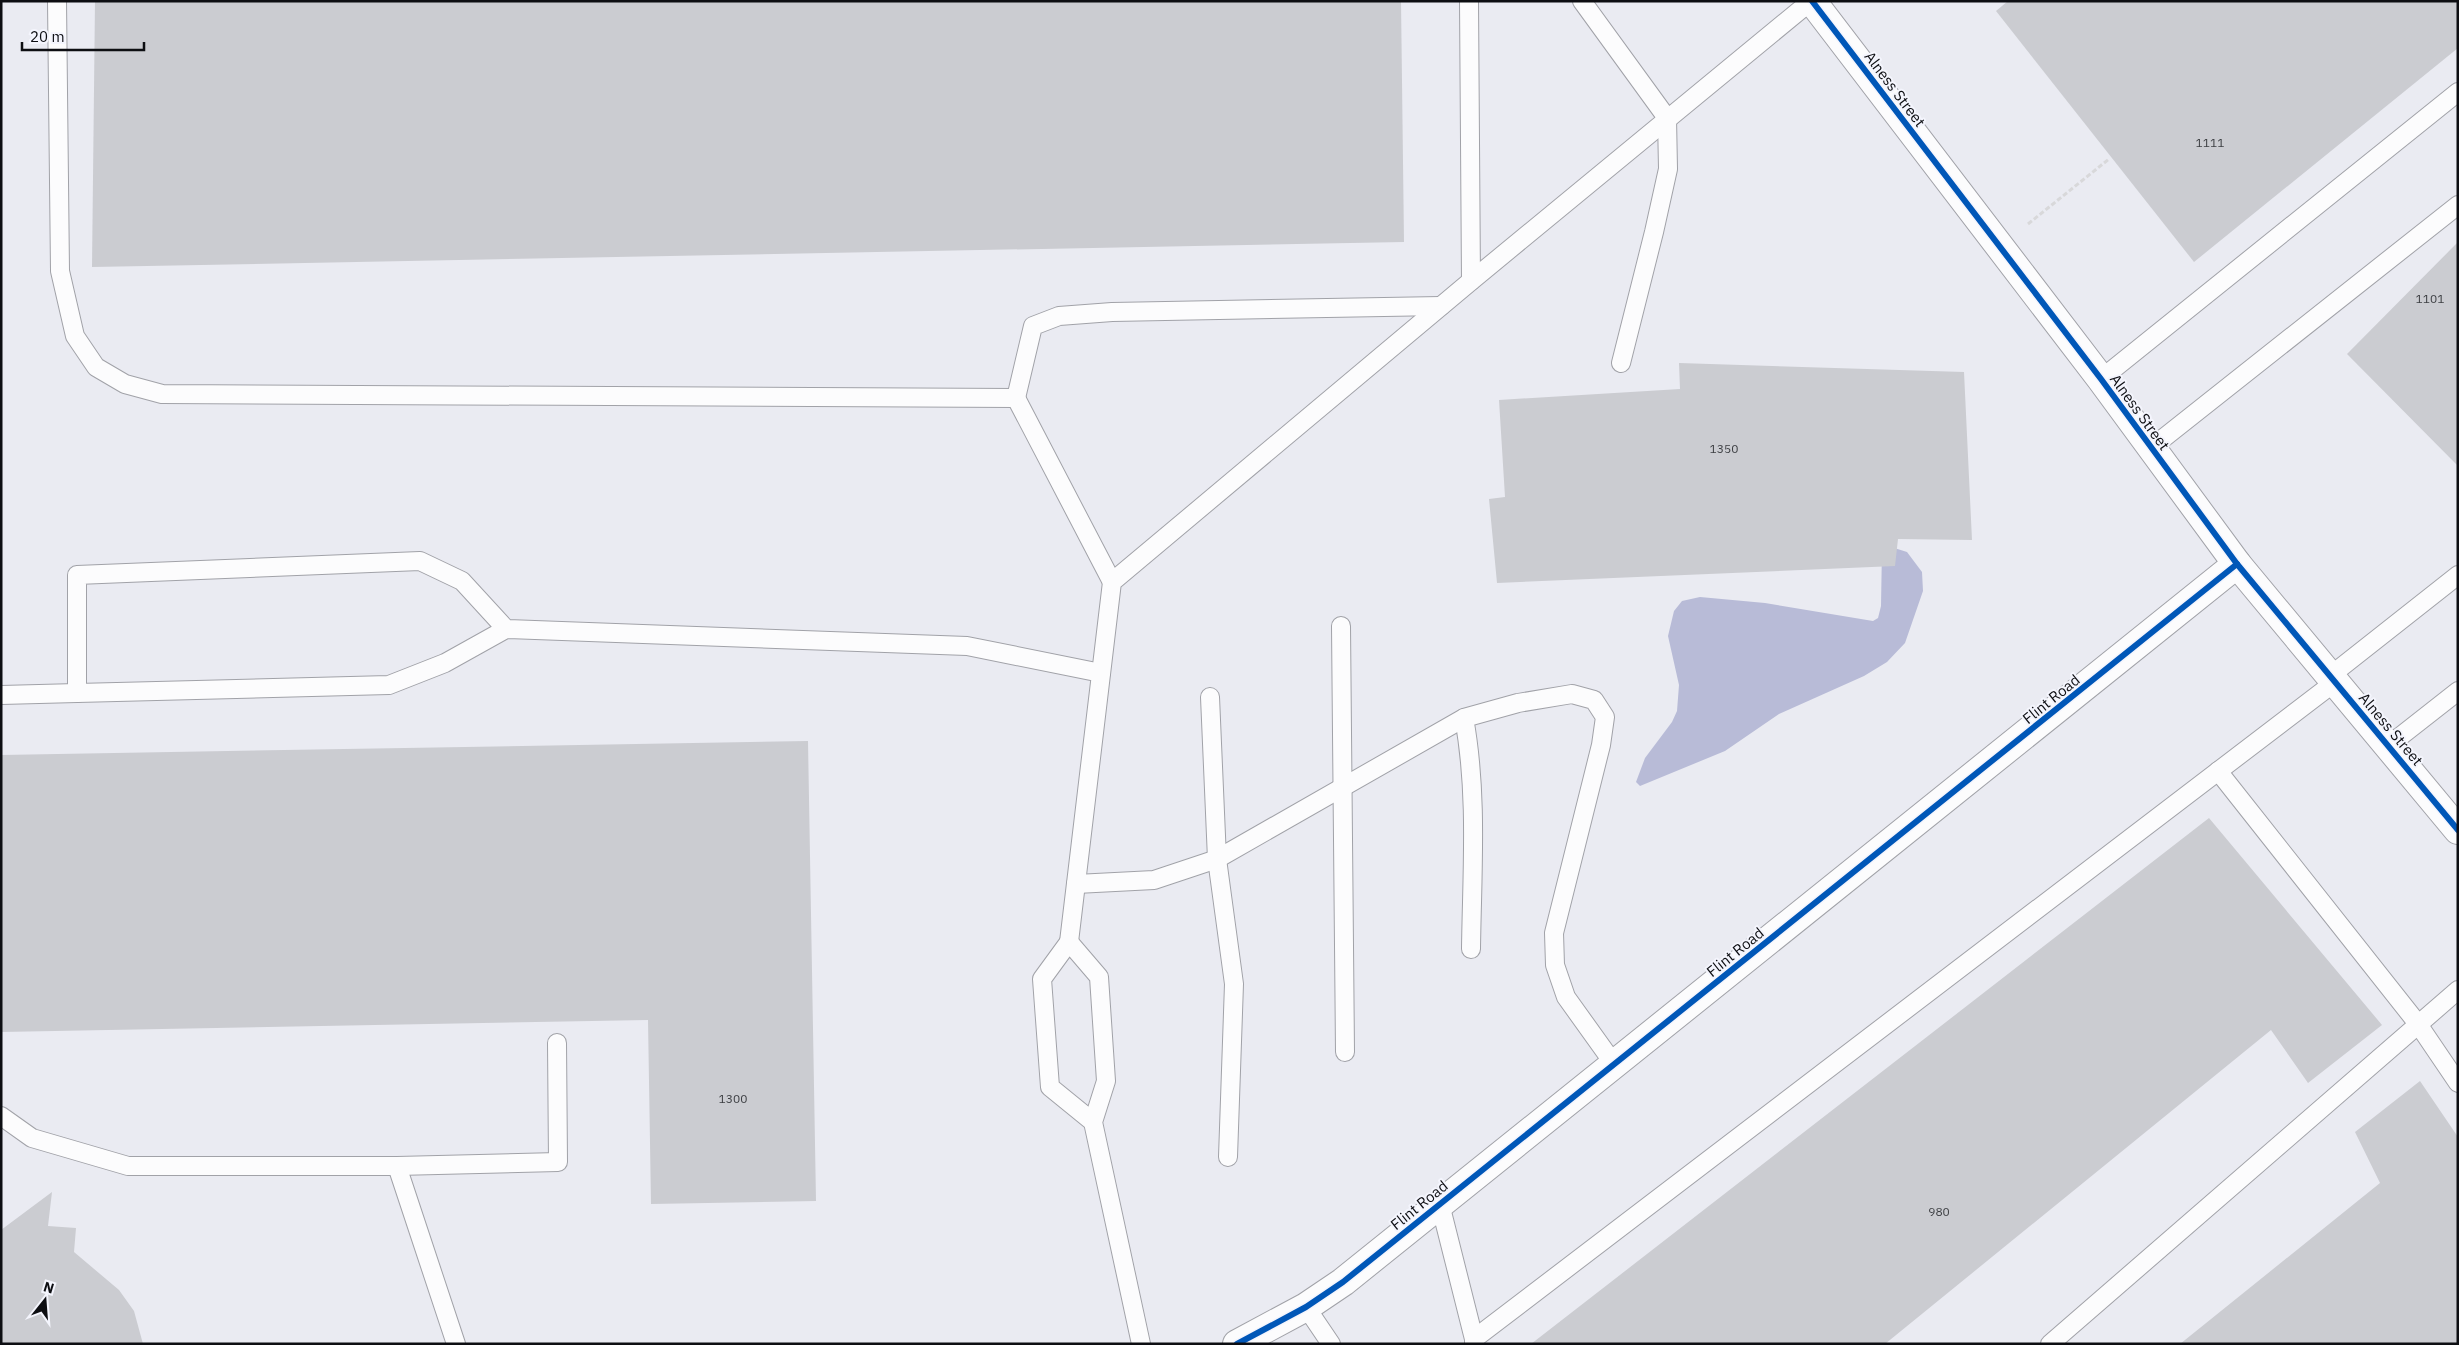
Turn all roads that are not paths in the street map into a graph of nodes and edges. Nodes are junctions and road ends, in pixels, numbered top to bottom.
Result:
1 (57, 1) edge
2 (1469, 1) edge
3 (1582, 1) edge
4 (1812, 1) edge
5 (2458, 92) edge
6 (1667, 118) junction
7 (2458, 205) edge
8 (1471, 281) junction
9 (1442, 306) junction
10 (1621, 363) dead end
11 (2101, 379) junction
12 (1016, 398) junction
13 (2152, 448) junction
14 (2237, 564) junction
15 (2458, 575) edge
16 (1112, 582) junction
17 (1341, 626) dead end
18 (506, 629) junction
19 (1101, 674) junction
20 (2333, 679) junction
21 (2458, 691) edge
22 (78, 693) junction
23 (1, 695) edge
24 (1210, 697) dead end
25 (1464, 718) junction
26 (2388, 746) junction
27 (2218, 771) junction
28 (1341, 788) junction
29 (2458, 830) edge
30 (1217, 859) junction
31 (1076, 884) junction
32 (1069, 942) junction
33 (1471, 949) dead end
34 (2458, 990) edge
35 (2418, 1024) junction
36 (557, 1043) dead end
37 (1344, 1052) dead end
38 (1614, 1064) junction
39 (2458, 1083) edge
40 (1, 1116) edge
41 (1093, 1122) junction
42 (1228, 1157) dead end
43 (397, 1166) junction
44 (1440, 1204) junction
45 (1306, 1307) junction
46 (1474, 1341) edge
47 (456, 1344) edge
48 (1141, 1344) edge
49 (1237, 1344) edge
50 (1331, 1344) edge
51 (2050, 1344) edge

1 - 12 lane
2 - 8 lane
3 - 6 lane
4 - 6 lane
4 - 11 street, Alness Street
5 - 11 lane
6 - 8 lane
6 - 10 lane
7 - 13 lane
8 - 9 lane
9 - 12 lane
9 - 16 lane
11 - 13 street, Alness Street
12 - 16 lane
13 - 14 street, Alness Street
14 - 20 street, Alness Street
14 - 38 street, Flint Road
15 - 20 lane
16 - 19 lane
17 - 28 lane
18 - 19 lane
18 - 22 lane
18 - 22 lane
19 - 31 lane
20 - 26 street, Alness Street
20 - 27 lane
21 - 26 lane
22 - 23 lane
24 - 30 lane
25 - 28 lane
25 - 33 lane
25 - 38 lane
26 - 29 street, Alness Street
27 - 35 lane
27 - 46 lane
28 - 30 lane
28 - 37 lane
30 - 31 lane
30 - 42 lane
31 - 32 lane
32 - 41 lane
32 - 41 lane
34 - 35 lane
35 - 39 lane
35 - 51 lane
36 - 43 lane
38 - 44 street, Flint Road
40 - 43 lane
41 - 48 lane
43 - 47 lane
44 - 45 street, Flint Road
44 - 46 lane
45 - 49 street, Flint Road
45 - 50 lane

